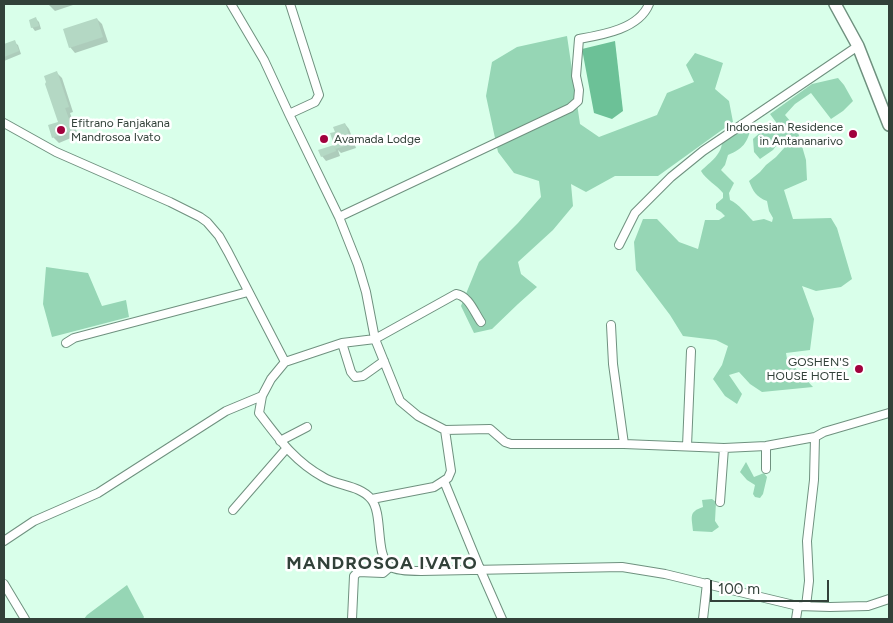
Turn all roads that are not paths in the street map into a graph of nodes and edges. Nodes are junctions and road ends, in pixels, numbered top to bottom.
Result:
1 (231, 4) edge
2 (290, 4) edge
3 (649, 4) edge
4 (835, 4) edge
5 (858, 46) junction
6 (289, 114) junction
7 (4, 123) edge
8 (889, 125) edge
9 (339, 217) junction
10 (619, 244) dead end
11 (248, 292) junction
12 (481, 322) dead end
13 (611, 325) dead end
14 (375, 340) junction
15 (66, 343) dead end
16 (342, 343) junction
17 (691, 351) dead end
18 (384, 361) junction
19 (284, 362) junction
20 (262, 396) junction
21 (889, 413) edge
22 (307, 427) dead end
23 (445, 430) junction
24 (815, 437) junction
25 (280, 441) junction
26 (624, 444) junction
27 (687, 446) junction
28 (766, 446) junction
29 (724, 448) junction
30 (286, 449) junction
31 (766, 469) dead end
32 (444, 481) junction
33 (372, 499) junction
34 (720, 502) dead end
35 (233, 510) dead end
36 (4, 541) edge
37 (390, 567) junction
38 (480, 569) junction
39 (707, 583) junction
40 (4, 584) edge
41 (6, 594) edge
42 (889, 599) edge
43 (802, 606) junction
44 (25, 619) edge
45 (352, 619) edge
46 (502, 619) edge
47 (703, 619) edge
48 (796, 619) edge

1 - 6 street
2 - 6 street
3 - 9 street
4 - 5 main road
5 - 8 main road
5 - 10 street
6 - 9 street
7 - 11 street
9 - 14 street
11 - 15 street
11 - 19 street
12 - 14 street
13 - 26 street
14 - 16 street
14 - 18 street
16 - 18 street
16 - 19 street
17 - 27 street
18 - 23 street
19 - 20 street
20 - 25 street
20 - 36 street
21 - 24 street
22 - 25 street
23 - 26 street
23 - 32 street
24 - 28 street
24 - 43 street
25 - 30 street
26 - 27 street
27 - 29 street
28 - 29 street
28 - 31 street
29 - 34 street
30 - 33 street
30 - 35 street
32 - 33 street
32 - 38 street
33 - 37 street
37 - 38 street
37 - 45 street
38 - 39 street
38 - 46 street
39 - 43 street
39 - 47 street
40 - 41 street
41 - 44 street
42 - 43 street
43 - 48 street

